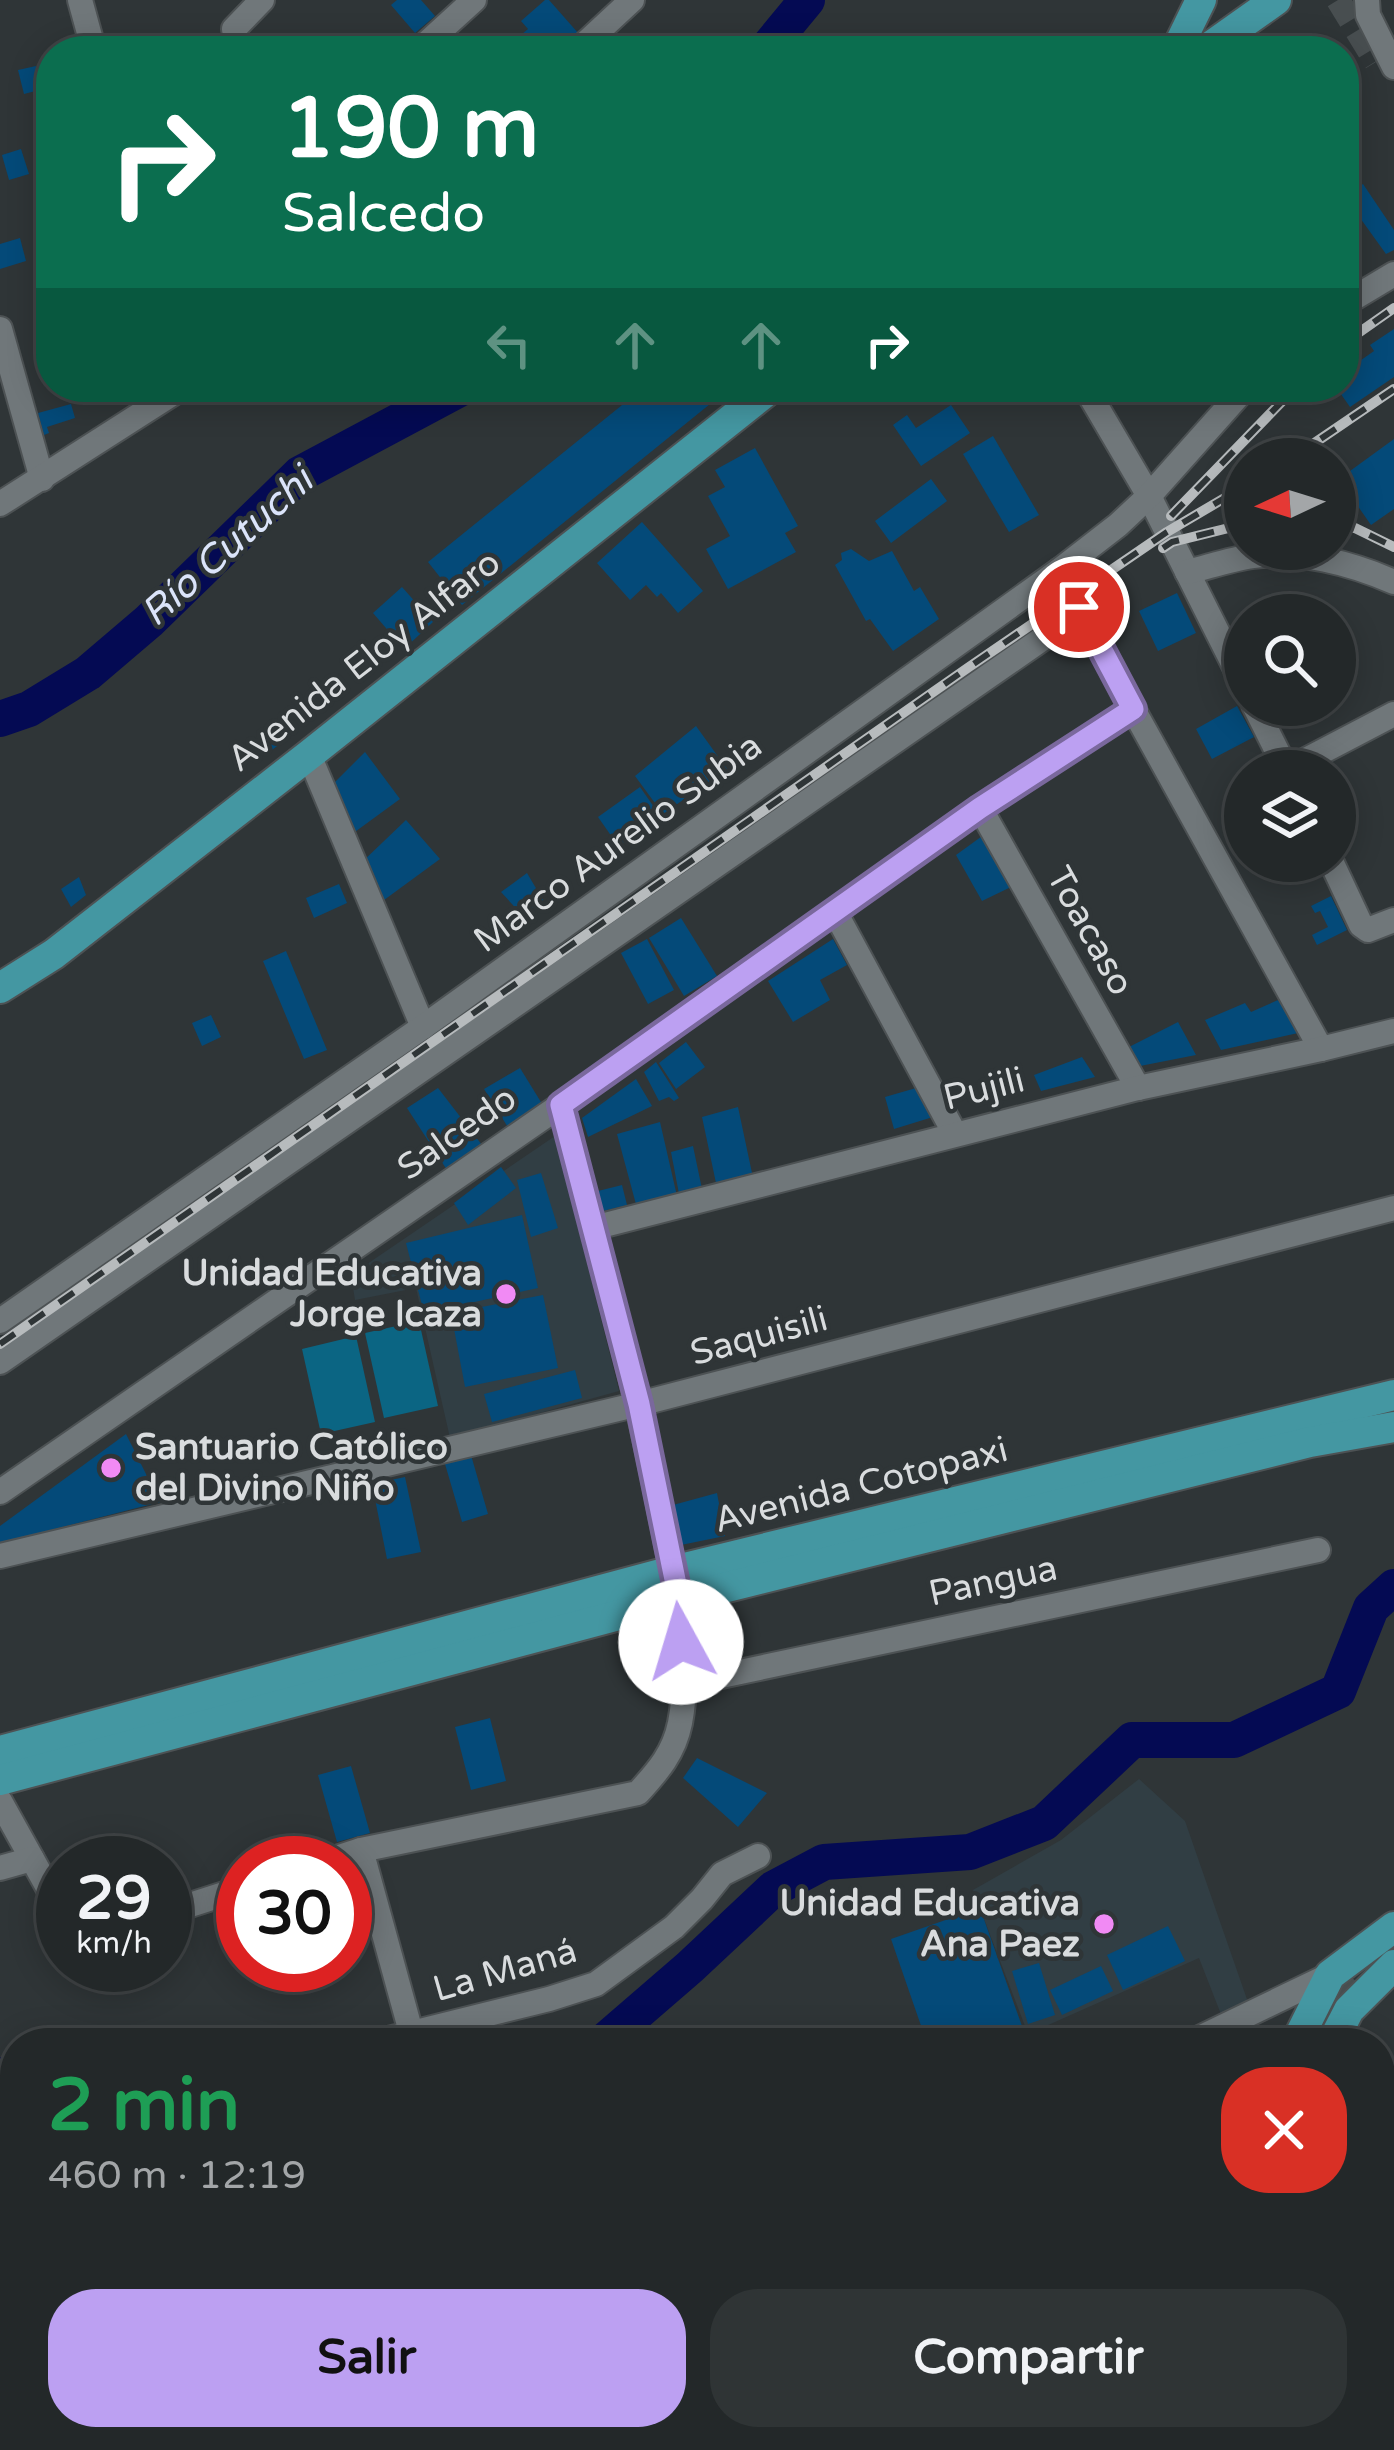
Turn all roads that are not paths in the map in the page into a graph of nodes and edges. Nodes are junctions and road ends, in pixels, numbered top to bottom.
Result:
1 (80, 0) edge
2 (262, 0) edge
3 (474, 0) edge
4 (632, 0) edge
5 (1202, 0) edge
6 (1276, 0) edge
7 (1367, 0) edge
8 (234, 29) dead end
9 (90, 36) edge
10 (434, 36) edge
11 (593, 36) edge
12 (1184, 36) edge
13 (1225, 36) edge
14 (1385, 64) edge
15 (1394, 90) edge
16 (1394, 274) edge
17 (1359, 295) edge
18 (0, 329) edge
19 (160, 402) edge
20 (753, 402) edge
21 (1094, 402) edge
22 (1233, 402) edge
23 (42, 479) junction
24 (1149, 496) junction
25 (0, 504) edge
26 (1060, 570) junction
27 (1187, 572) junction
28 (1394, 582) edge
29 (1085, 616) junction
30 (1224, 645) edge
31 (1133, 709) junction
32 (1394, 714) edge
33 (1325, 750) edge
34 (309, 755) junction
35 (980, 808) junction
36 (1340, 882) edge
37 (835, 912) junction
38 (1394, 920) edge
39 (0, 988) edge
40 (423, 1027) junction
41 (1394, 1030) edge
42 (1321, 1049) junction
43 (1138, 1088) junction
44 (561, 1105) junction
45 (955, 1134) junction
46 (1394, 1208) edge
47 (593, 1228) junction
48 (0, 1321) edge
49 (0, 1362) edge
50 (1388, 1394) edge
51 (639, 1404) junction
52 (1394, 1427) edge
53 (0, 1492) edge
54 (1318, 1550) dead end
55 (0, 1556) edge
56 (676, 1585) junction
57 (351, 1672) junction
58 (683, 1684) junction
59 (0, 1751) edge
60 (0, 1780) edge
61 (0, 1801) edge
62 (372, 1848) edge
63 (758, 1856) dead end
64 (32, 1859) junction
65 (36, 1866) edge
66 (0, 1868) edge
67 (372, 1890) edge
68 (1391, 1946) edge
69 (1330, 1975) junction
70 (1349, 2010) junction
71 (410, 2028) edge
72 (448, 2028) edge
73 (1220, 2028) edge
74 (1297, 2028) edge
75 (1312, 2028) edge
76 (1340, 2028) edge

1 - 9 street
2 - 8 street
3 - 10 street
4 - 11 street
5 - 12 main road
6 - 13 main road
7 - 14 street
14 - 15 street
16 - 17 street
18 - 23 street
19 - 23 street
20 - 34 main road, Avenida Eloy Alfaro
21 - 24 street
22 - 24 street, Marco Aurelio Subia
23 - 25 street
24 - 26 street, Marco Aurelio Subia
24 - 27 street
26 - 29 street
26 - 40 street, Marco Aurelio Subia
27 - 28 street
27 - 30 street
29 - 31 street
29 - 49 street, Marco Aurelio Subia
31 - 35 street, Salcedo
31 - 42 street
32 - 33 street
34 - 39 main road, Avenida Eloy Alfaro
34 - 40 street
35 - 37 street, Salcedo
35 - 43 street, Toacaso
36 - 38 street
37 - 44 street, Salcedo
37 - 45 street
40 - 48 street, Marco Aurelio Subia
41 - 42 street, Pujili
42 - 43 street, Pujili
43 - 45 street, Pujili
44 - 47 street
44 - 53 street, Salcedo
45 - 47 street, Pujili
46 - 51 street, Saquisili
47 - 51 street
50 - 56 main road, Avenida Cotopaxi
51 - 55 street, Saquisili
51 - 56 street
52 - 56 main road, Avenida Cotopaxi
54 - 58 street, Pangua
56 - 57 main road, Avenida Cotopaxi
56 - 58 street
57 - 59 main road, Avenida Cotopaxi
57 - 60 main road, Avenida Cotopaxi
58 - 62 street
61 - 64 street
63 - 72 street, La Maná
64 - 65 street
64 - 66 street
67 - 71 street
68 - 69 main road
68 - 70 main road
69 - 73 street
69 - 74 main road
70 - 75 street
70 - 76 main road

